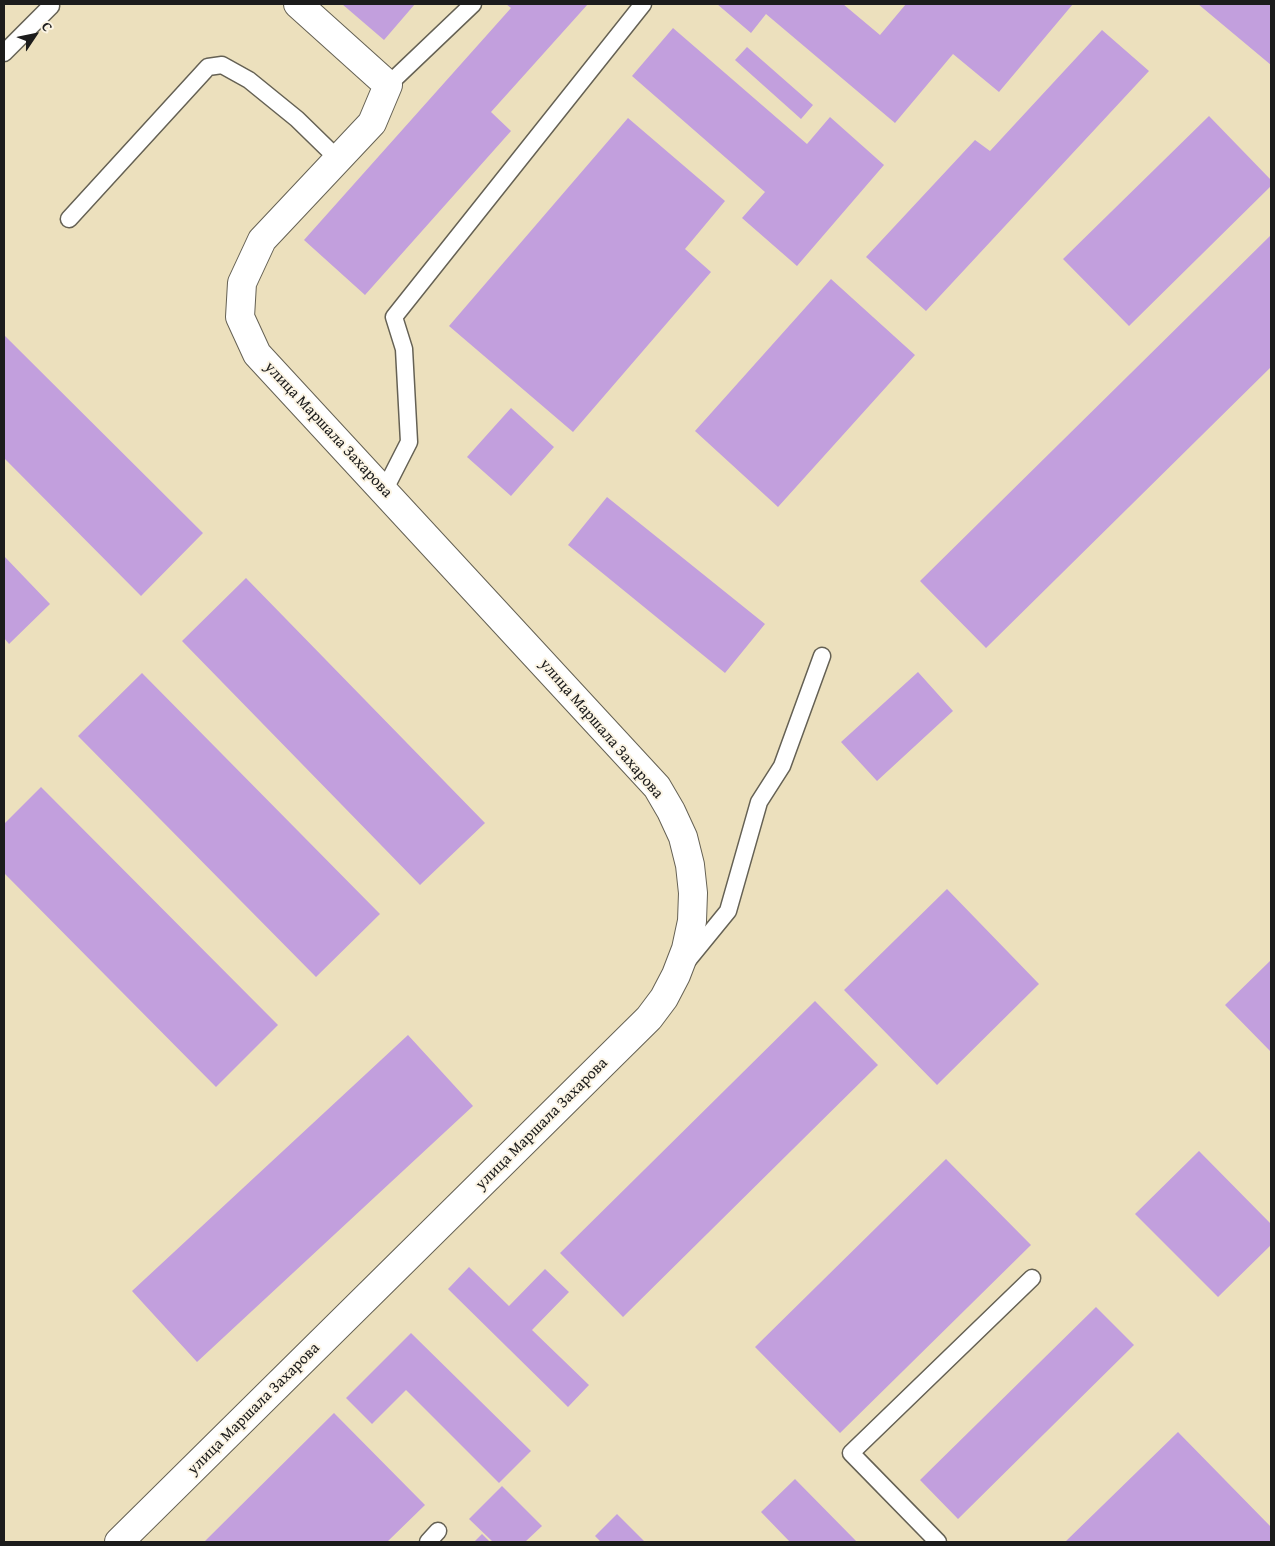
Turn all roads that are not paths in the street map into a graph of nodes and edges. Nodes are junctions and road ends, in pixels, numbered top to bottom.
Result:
1 (298, 4) edge
2 (473, 4) edge
3 (643, 4) edge
4 (51, 6) dead end
5 (4, 53) edge
6 (388, 85) junction
7 (338, 159) junction
8 (69, 219) dead end
9 (384, 491) junction
10 (822, 656) dead end
11 (676, 975) junction
12 (1032, 1278) dead end
13 (119, 1542) edge
14 (938, 1542) edge

1 - 6 street
2 - 6 lane
3 - 9 lane
4 - 5 lane
6 - 7 street, улица Маршала Захарова
7 - 8 lane
7 - 9 street, улица Маршала Захарова
9 - 11 street, улица Маршала Захарова
10 - 11 lane
11 - 13 street, улица Маршала Захарова
12 - 14 lane

